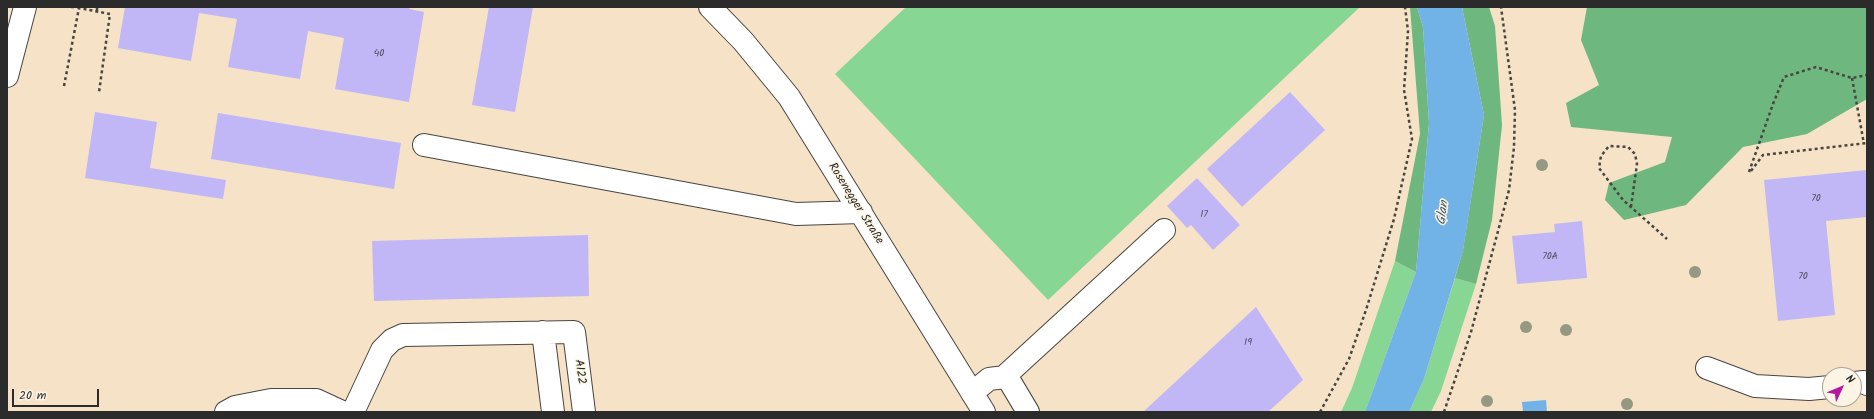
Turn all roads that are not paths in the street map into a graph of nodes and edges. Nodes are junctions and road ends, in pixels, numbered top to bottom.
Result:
1 (25, 7) edge
2 (710, 7) edge
3 (7, 76) edge
4 (424, 145) dead end
5 (861, 212) junction
6 (1164, 230) dead end
7 (543, 332) junction
8 (1707, 368) dead end
9 (1005, 377) dead end
10 (1822, 387) edge
11 (972, 393) junction
12 (226, 412) edge
13 (342, 412) edge
14 (353, 412) edge
15 (553, 412) edge
16 (584, 412) edge
17 (984, 412) edge
18 (1028, 412) edge

1 - 3 street
2 - 5 street, Rosenegger Straße
4 - 5 street
5 - 11 street, Rosenegger Straße
6 - 18 street
7 - 14 street
7 - 15 street
7 - 16 street, A122
8 - 10 street
9 - 11 street
11 - 17 street, Rosenegger Straße
12 - 13 street

